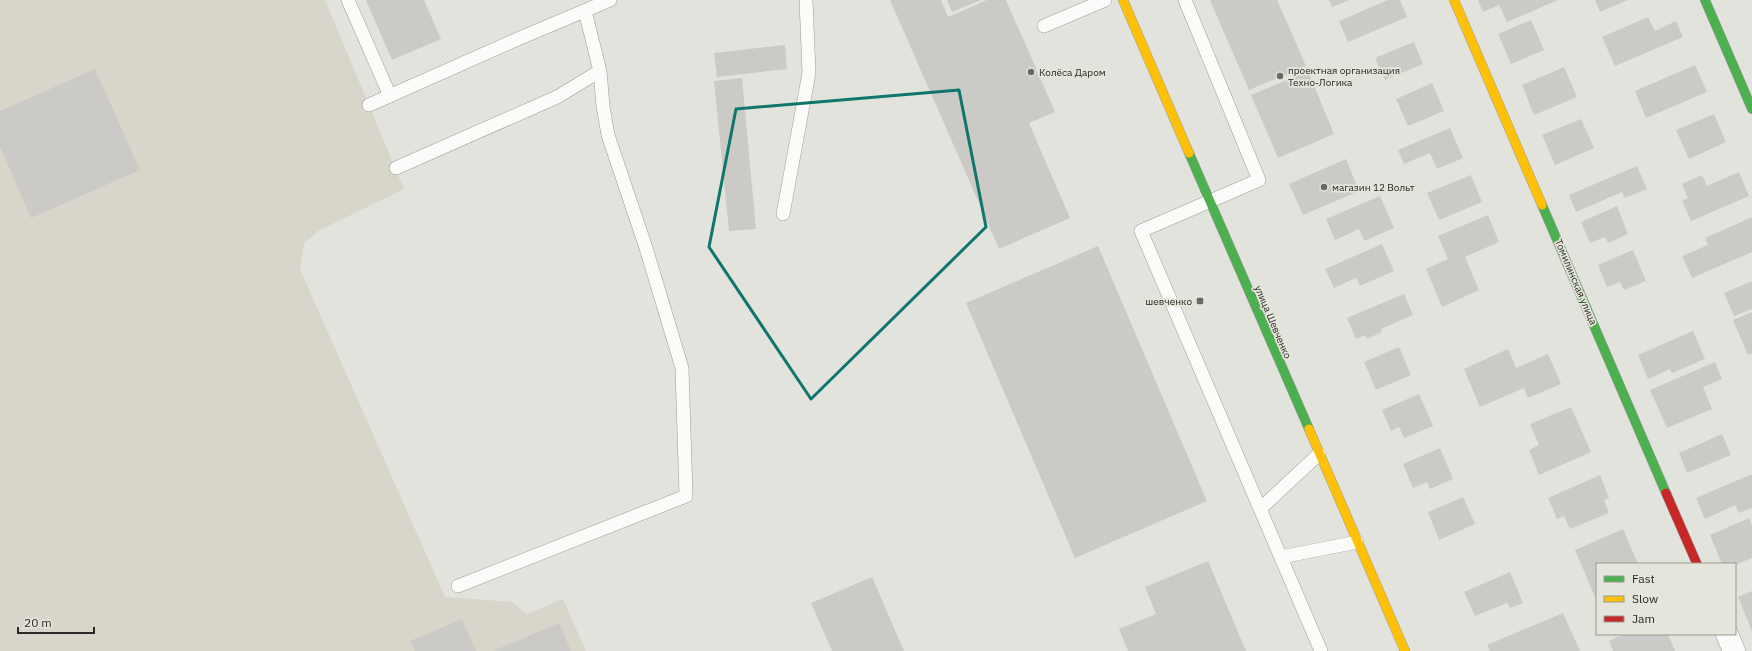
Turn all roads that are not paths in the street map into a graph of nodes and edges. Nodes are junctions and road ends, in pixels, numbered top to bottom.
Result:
1 (348, 0) edge
2 (610, 0) edge
3 (806, 0) edge
4 (1105, 0) edge
5 (1123, 0) edge
6 (1185, 0) edge
7 (1454, 0) edge
8 (1705, 0) edge
9 (585, 11) junction
10 (1044, 26) dead end
11 (600, 71) junction
12 (390, 96) junction
13 (370, 105) dead end
14 (1752, 108) edge
15 (396, 168) dead end
16 (1209, 201) junction
17 (783, 214) dead end
18 (1319, 454) junction
19 (1260, 509) junction
20 (1357, 542) junction
21 (1281, 558) junction
22 (1697, 563) edge
23 (458, 586) dead end
24 (1727, 635) edge
25 (1321, 651) edge
26 (1405, 651) edge
27 (1734, 651) edge

1 - 12 lane
2 - 9 lane
3 - 17 lane
4 - 10 lane
5 - 16 street, улица Шевченко
6 - 16 lane
7 - 22 street, Томилинская улица
8 - 14 street
9 - 11 lane
9 - 12 lane
11 - 15 lane
11 - 23 lane
12 - 13 lane
16 - 18 street, улица Шевченко
16 - 19 lane
18 - 19 lane
18 - 20 street, улица Шевченко
19 - 21 lane
20 - 21 lane
20 - 26 street, улица Шевченко
21 - 25 lane
24 - 27 street

